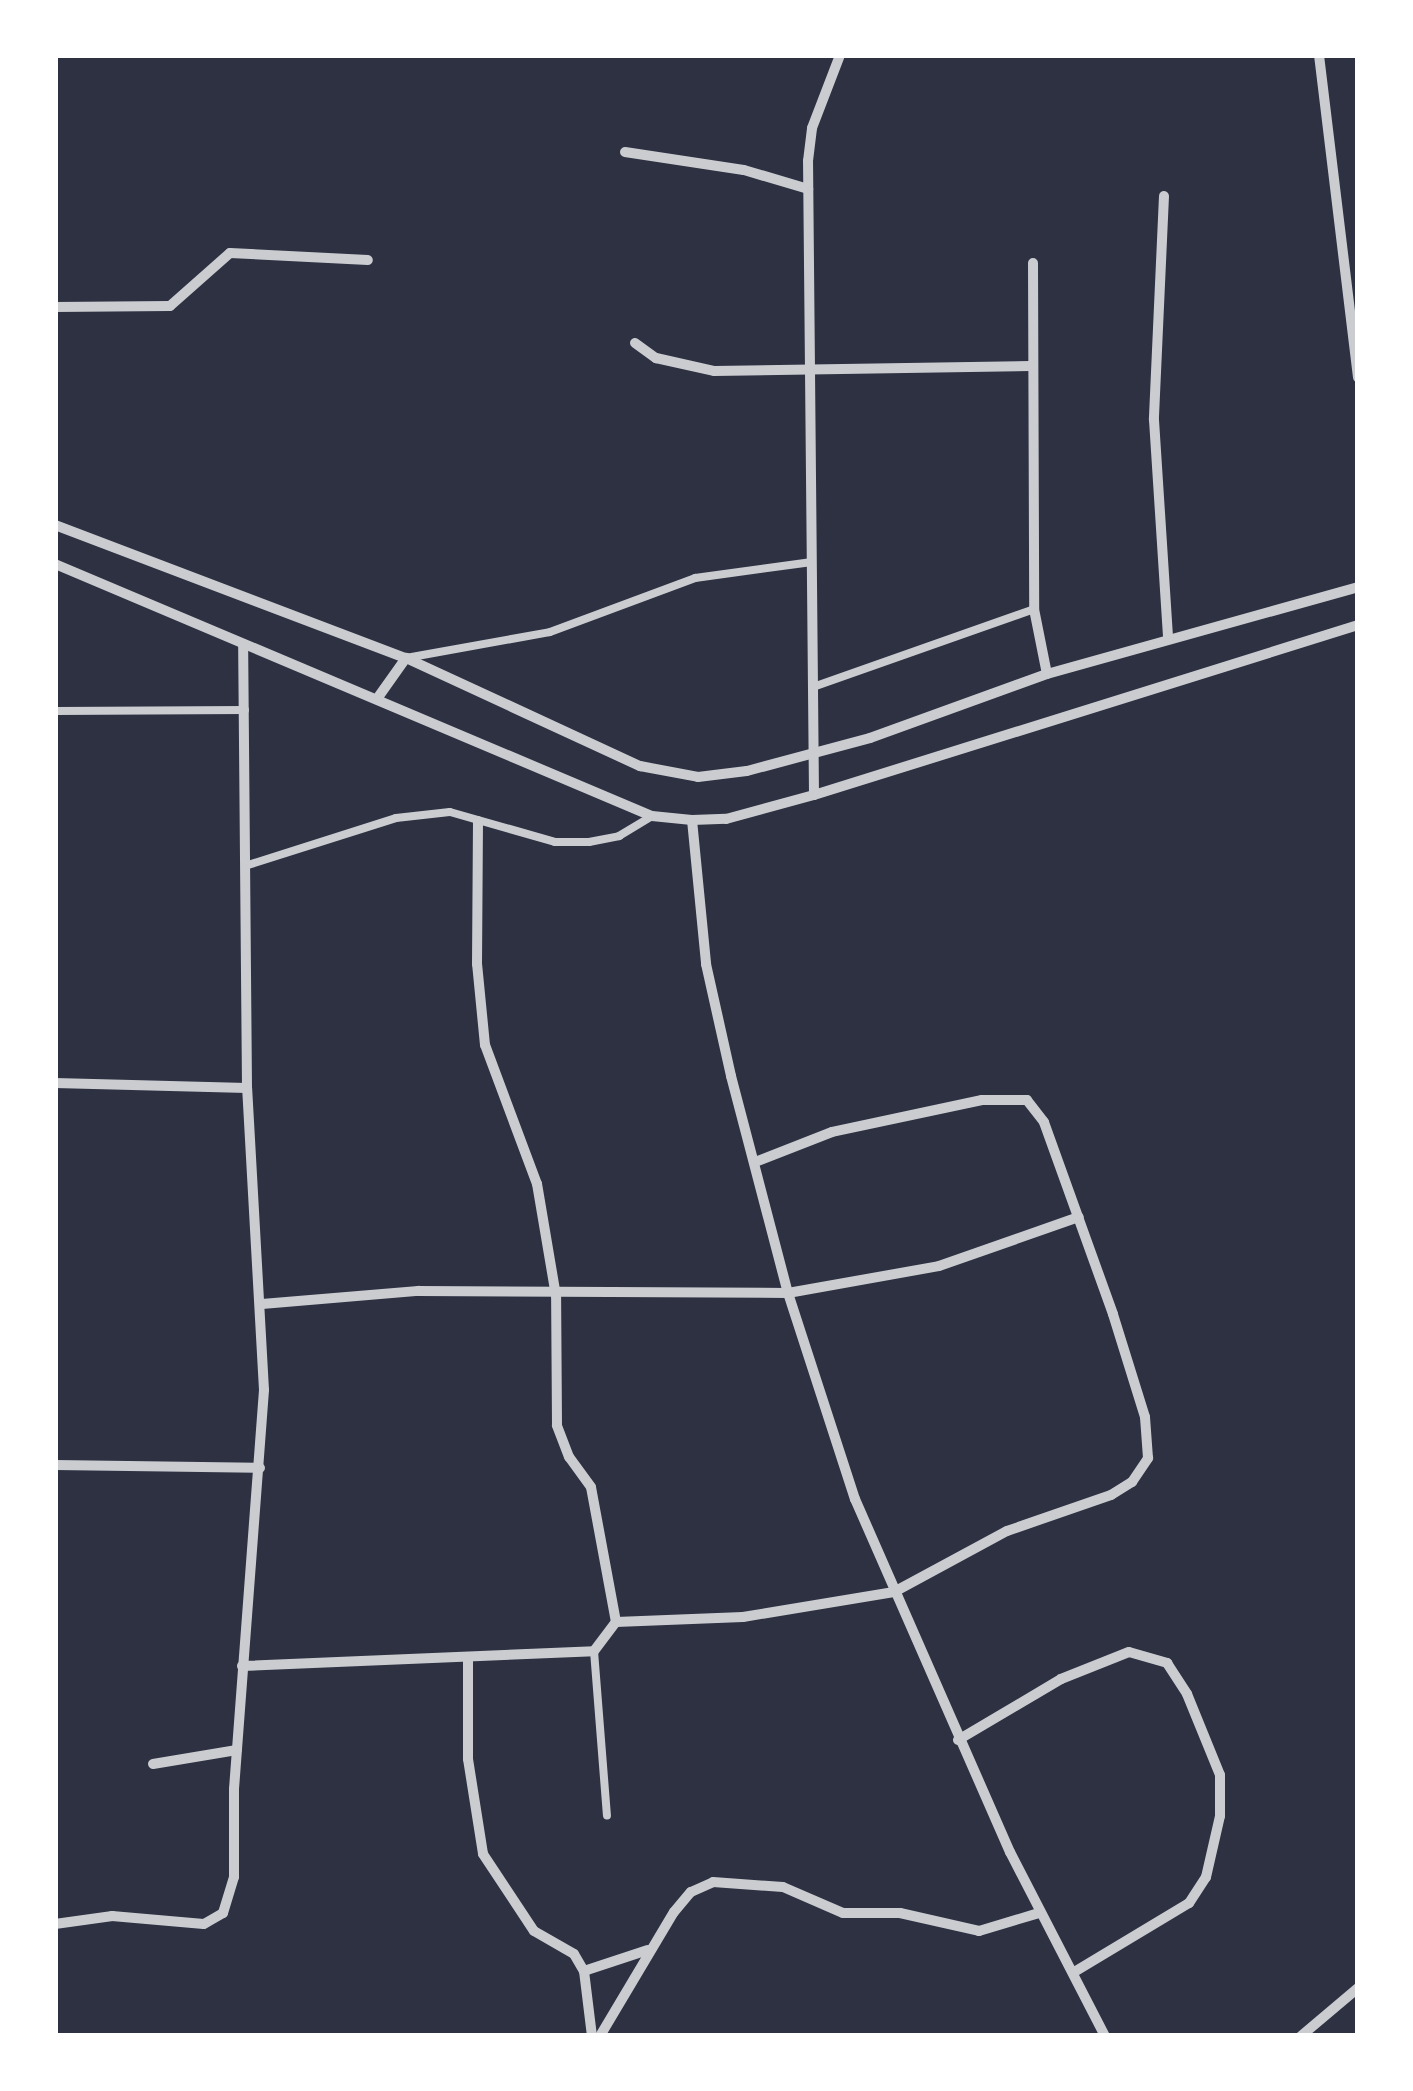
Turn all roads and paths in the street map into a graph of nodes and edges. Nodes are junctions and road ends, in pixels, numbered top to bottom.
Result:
1 (840, 55) edge
2 (1319, 55) edge
3 (625, 152) dead end
4 (808, 189) junction
5 (1164, 196) dead end
6 (368, 260) dead end
7 (1033, 263) dead end
8 (55, 307) edge
9 (635, 343) dead end
10 (812, 366) junction
11 (1030, 366) junction
12 (1358, 378) edge
13 (55, 524) edge
14 (812, 562) junction
15 (55, 564) edge
16 (1358, 587) edge
17 (1034, 609) junction
18 (1356, 629) edge
19 (1168, 637) junction
20 (243, 644) junction
21 (406, 658) junction
22 (1047, 674) junction
23 (814, 687) junction
24 (379, 696) junction
25 (245, 710) junction
26 (55, 711) edge
27 (816, 753) junction
28 (814, 794) junction
29 (652, 816) junction
30 (692, 820) junction
31 (478, 821) junction
32 (248, 865) junction
33 (55, 1084) edge
34 (246, 1088) junction
35 (755, 1162) junction
36 (1079, 1217) junction
37 (788, 1293) junction
38 (556, 1296) junction
39 (262, 1304) junction
40 (55, 1465) edge
41 (260, 1468) junction
42 (894, 1592) junction
43 (616, 1622) junction
44 (594, 1651) junction
45 (468, 1660) junction
46 (242, 1666) junction
47 (958, 1740) junction
48 (238, 1750) junction
49 (152, 1764) dead end
50 (607, 1815) dead end
51 (1039, 1913) junction
52 (55, 1924) edge
53 (648, 1950) junction
54 (584, 1971) junction
55 (1076, 1971) junction
56 (1358, 1988) edge
57 (592, 2036) edge
58 (600, 2036) edge
59 (1104, 2036) edge
60 (1301, 2036) edge

1 - 4 street
2 - 12 street
3 - 4 street
4 - 10 street
5 - 19 street
6 - 8 street
7 - 11 street
9 - 10 street
10 - 11 street
10 - 14 street
11 - 17 street
13 - 21 street
14 - 21 lane
14 - 23 street
15 - 20 street
16 - 19 street
17 - 22 street
17 - 23 lane
18 - 28 street
19 - 22 street
20 - 24 street
20 - 25 street
21 - 24 street
21 - 27 street
22 - 27 street
23 - 27 street
24 - 29 street
25 - 26 lane
25 - 32 street
27 - 28 street
28 - 30 street
29 - 30 street
29 - 31 lane
30 - 35 street
31 - 32 lane
31 - 38 street
32 - 34 street
33 - 34 street
34 - 39 street
35 - 36 street
35 - 37 street
36 - 37 street
36 - 42 street
37 - 38 street
37 - 42 street
38 - 39 street
38 - 43 street
39 - 41 street
40 - 41 street
41 - 46 street
42 - 43 street
42 - 47 street
43 - 44 street
44 - 45 street
44 - 50 lane
45 - 46 street
45 - 54 street
46 - 48 street
47 - 51 street
47 - 55 street
48 - 49 street
48 - 52 street
51 - 53 street
51 - 55 street
53 - 54 street
53 - 58 street
54 - 57 street
55 - 59 street
56 - 60 street

